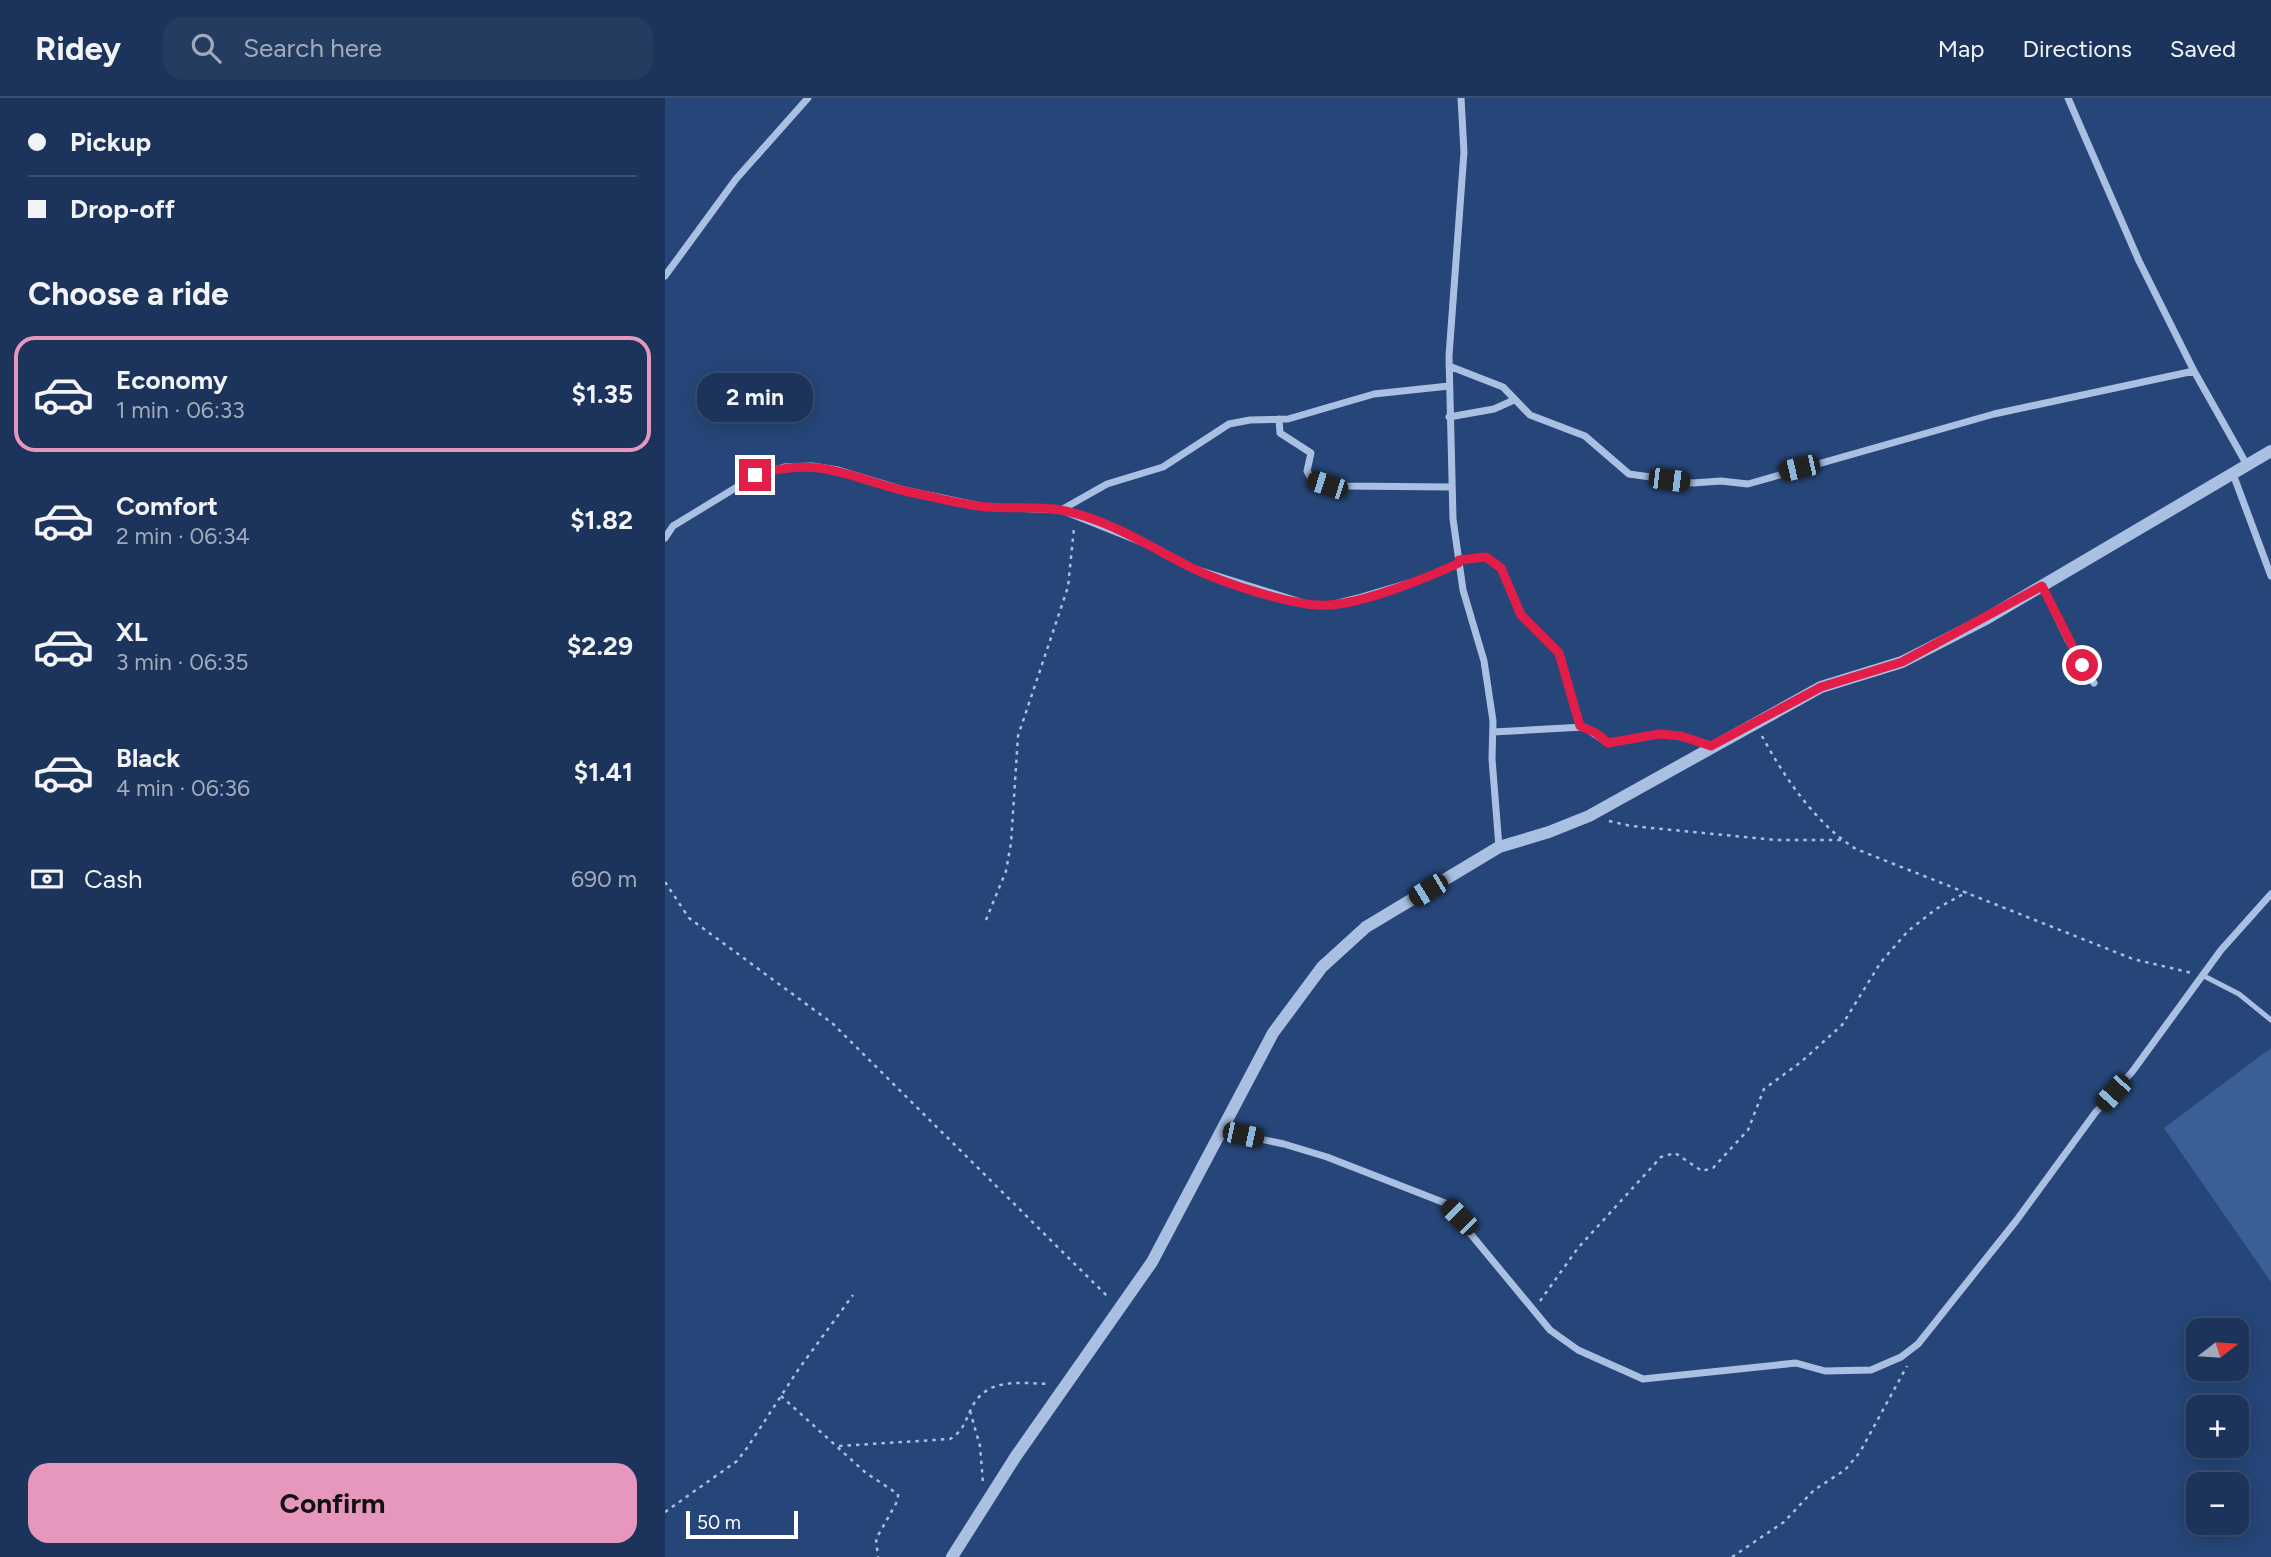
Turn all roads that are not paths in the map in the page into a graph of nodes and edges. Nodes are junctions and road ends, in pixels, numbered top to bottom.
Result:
1 (808, 98) edge
2 (1461, 98) edge
3 (2068, 98) edge
4 (665, 276) edge
5 (1449, 366) junction
6 (2194, 371) junction
7 (1449, 386) junction
8 (1514, 400) junction
9 (1448, 417) junction
10 (1279, 419) junction
11 (2271, 451) edge
12 (2247, 465) junction
13 (2233, 474) junction
14 (1451, 486) junction
15 (1061, 510) junction
16 (665, 538) edge
17 (1459, 562) junction
18 (2271, 576) edge
19 (2042, 586) junction
20 (2094, 683) dead end
21 (1580, 726) junction
22 (1493, 732) junction
23 (1711, 746) junction
24 (1499, 846) junction
25 (2271, 894) edge
26 (2202, 975) junction
27 (2271, 1020) edge
28 (1222, 1131) junction
29 (952, 1557) edge

1 - 4 street
2 - 5 street
3 - 6 street
5 - 7 street
5 - 8 street
6 - 8 street
6 - 12 street
7 - 9 street
7 - 10 street
8 - 9 street
9 - 14 street
10 - 14 street
10 - 15 street
11 - 12 street
12 - 13 street
13 - 18 street
13 - 19 street
14 - 17 street
15 - 16 street
15 - 17 street
17 - 21 street
17 - 22 street
19 - 20 street
19 - 23 street
21 - 22 street
21 - 23 street
22 - 24 street
23 - 24 street
24 - 28 street
25 - 26 street
26 - 27 lane
26 - 28 street
28 - 29 street

